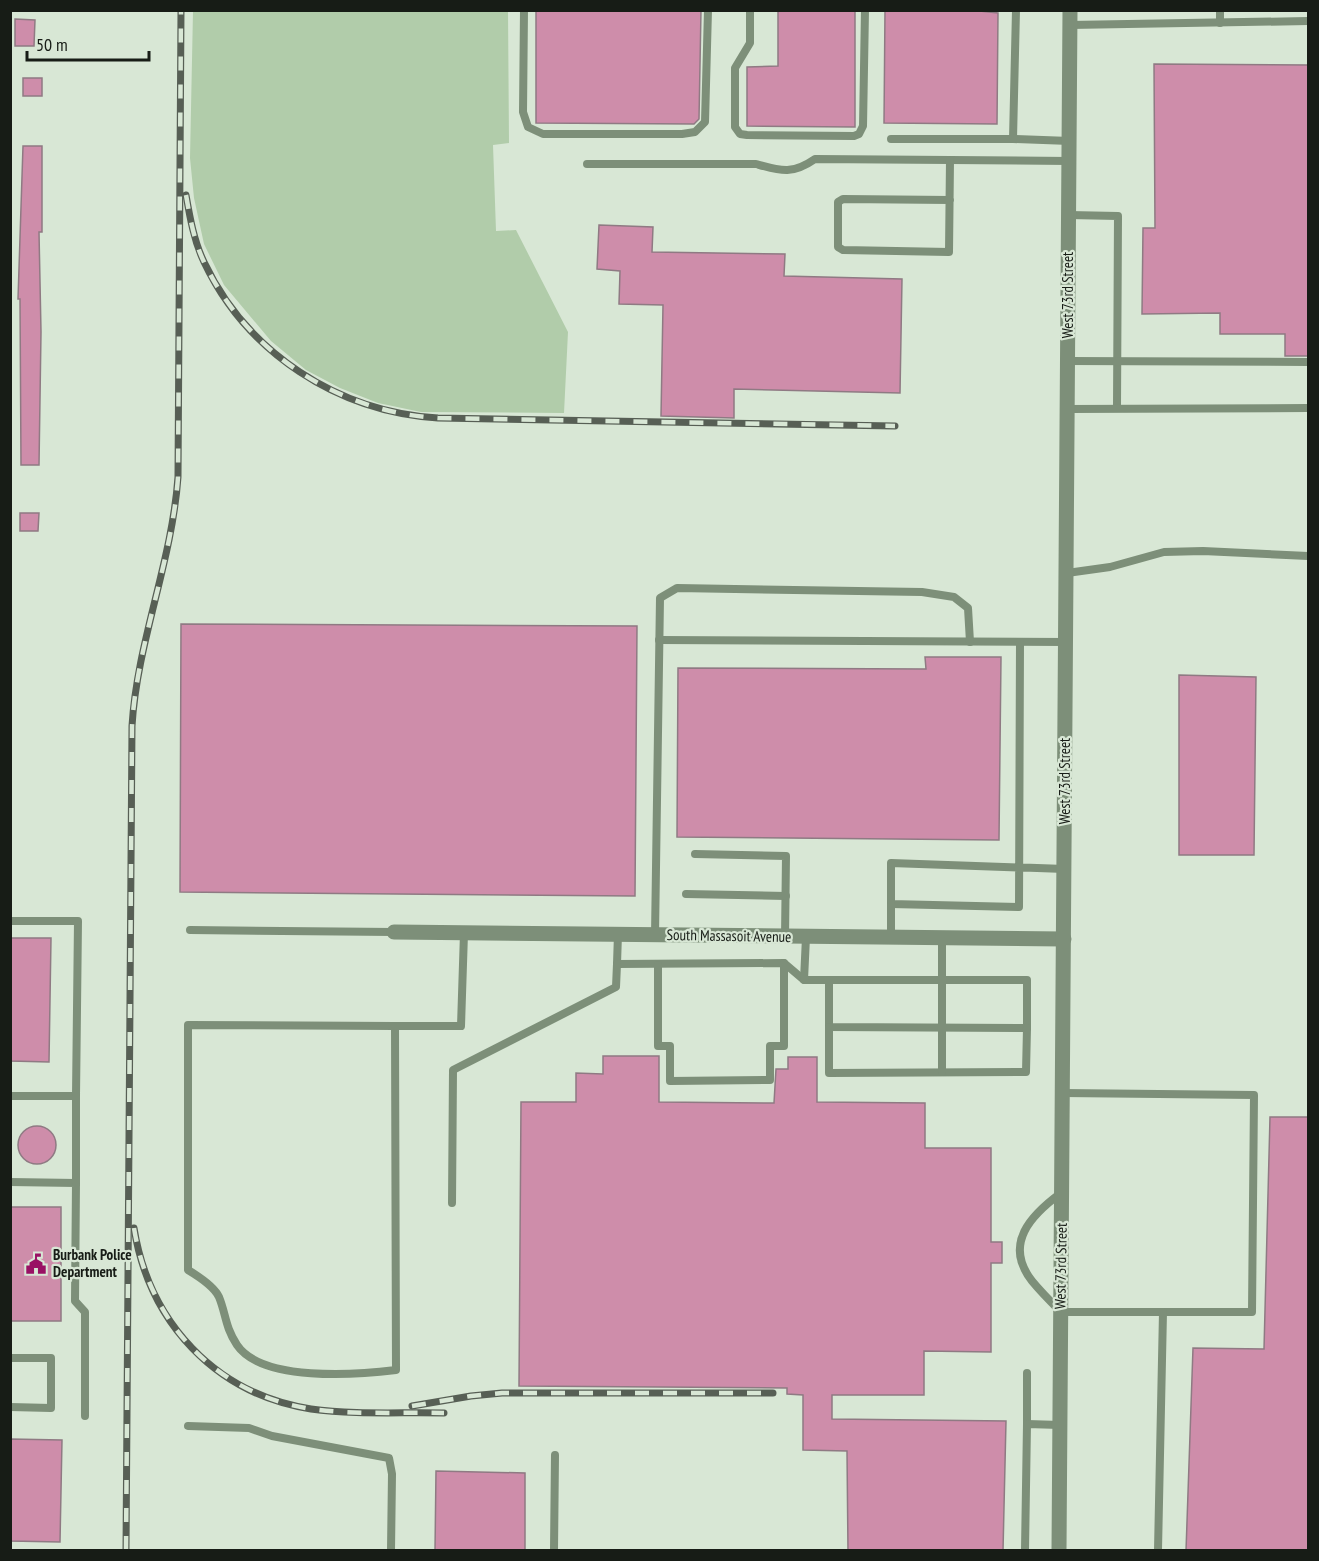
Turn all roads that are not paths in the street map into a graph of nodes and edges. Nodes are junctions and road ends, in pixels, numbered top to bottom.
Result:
1 (524, 10) edge
2 (708, 10) edge
3 (750, 10) edge
4 (865, 10) edge
5 (1016, 10) edge
6 (1220, 10) edge
7 (1070, 18) edge
8 (1308, 21) edge
9 (1220, 23) junction
10 (1013, 139) junction
11 (891, 140) dead end
12 (1070, 141) junction
13 (950, 160) junction
14 (1070, 160) junction
15 (587, 164) dead end
16 (950, 200) junction
17 (1069, 215) junction
18 (1117, 360) junction
19 (1068, 361) junction
20 (1308, 362) edge
21 (1117, 408) junction
22 (1308, 408) edge
23 (1068, 409) junction
24 (1308, 556) edge
25 (1067, 573) junction
26 (658, 640) junction
27 (970, 642) junction
28 (1020, 642) junction
29 (1066, 642) junction
30 (695, 854) dead end
31 (1020, 867) junction
32 (1065, 868) junction
33 (686, 894) dead end
34 (786, 896) junction
35 (891, 904) junction
36 (10, 921) edge
37 (190, 930) dead end
38 (394, 932) joint
39 (464, 933) junction
40 (618, 934) junction
41 (655, 935) junction
42 (806, 936) junction
43 (785, 937) junction
44 (891, 937) junction
45 (942, 938) junction
46 (1064, 939) junction
47 (784, 963) junction
48 (617, 964) junction
49 (658, 965) junction
50 (804, 980) junction
51 (830, 981) junction
52 (942, 981) junction
53 (395, 1026) junction
54 (830, 1027) junction
55 (942, 1028) junction
56 (1026, 1028) junction
57 (942, 1072) junction
58 (1063, 1093) junction
59 (10, 1096) edge
60 (76, 1096) junction
61 (10, 1182) edge
62 (76, 1183) junction
63 (1062, 1192) junction
64 (452, 1203) dead end
65 (1061, 1312) junction
66 (1163, 1312) junction
67 (10, 1358) edge
68 (1027, 1373) dead end
69 (10, 1407) edge
70 (85, 1416) dead end
71 (1027, 1424) junction
72 (1060, 1425) junction
73 (188, 1426) dead end
74 (555, 1455) dead end
75 (391, 1551) edge
76 (554, 1551) edge
77 (1025, 1551) edge
78 (1059, 1551) edge
79 (1158, 1551) edge

1 - 2 lane
3 - 4 lane
5 - 10 lane
6 - 9 lane
7 - 9 lane
7 - 12 street, West 73rd Street
8 - 9 lane
10 - 11 lane
10 - 12 lane
12 - 14 street, West 73rd Street
13 - 14 lane
13 - 15 lane
13 - 16 lane
14 - 17 street, West 73rd Street
16 - 16 lane
17 - 18 lane
17 - 19 street, West 73rd Street
18 - 19 lane
18 - 20 lane
18 - 21 lane
19 - 23 street, West 73rd Street
21 - 22 lane
21 - 23 lane
23 - 25 street, West 73rd Street
24 - 25 lane
25 - 29 street, West 73rd Street
26 - 27 lane
26 - 27 lane
26 - 41 lane
27 - 28 lane
28 - 29 lane
28 - 31 lane
29 - 32 street, West 73rd Street
30 - 34 lane
31 - 32 lane
31 - 35 lane
31 - 35 lane
32 - 46 street, West 73rd Street
33 - 34 lane
34 - 43 lane
35 - 44 lane
36 - 60 lane
37 - 38 lane
38 - 39 street, South Massasoit Avenue
39 - 40 street, South Massasoit Avenue
39 - 53 lane
40 - 41 street, South Massasoit Avenue
40 - 48 lane
41 - 43 street, South Massasoit Avenue
42 - 43 street, South Massasoit Avenue
42 - 44 street, South Massasoit Avenue
42 - 50 lane
44 - 45 street, South Massasoit Avenue
45 - 46 street, South Massasoit Avenue
45 - 52 lane
46 - 58 street, West 73rd Street
47 - 49 lane
47 - 49 lane
47 - 50 lane
48 - 49 lane
48 - 64 lane
50 - 51 lane
51 - 52 lane
51 - 54 lane
52 - 55 lane
52 - 56 lane
53 - 53 lane
54 - 55 lane
54 - 57 lane
55 - 56 lane
55 - 57 lane
56 - 57 lane
58 - 63 street, West 73rd Street
58 - 66 lane
59 - 60 lane
60 - 62 lane
61 - 62 lane
62 - 70 lane
63 - 65 street, West 73rd Street
63 - 65 lane
65 - 66 lane
65 - 72 street, West 73rd Street
66 - 79 lane
67 - 69 lane
68 - 71 lane
71 - 72 lane
71 - 77 lane
72 - 78 street, West 73rd Street
73 - 75 lane
74 - 76 lane

